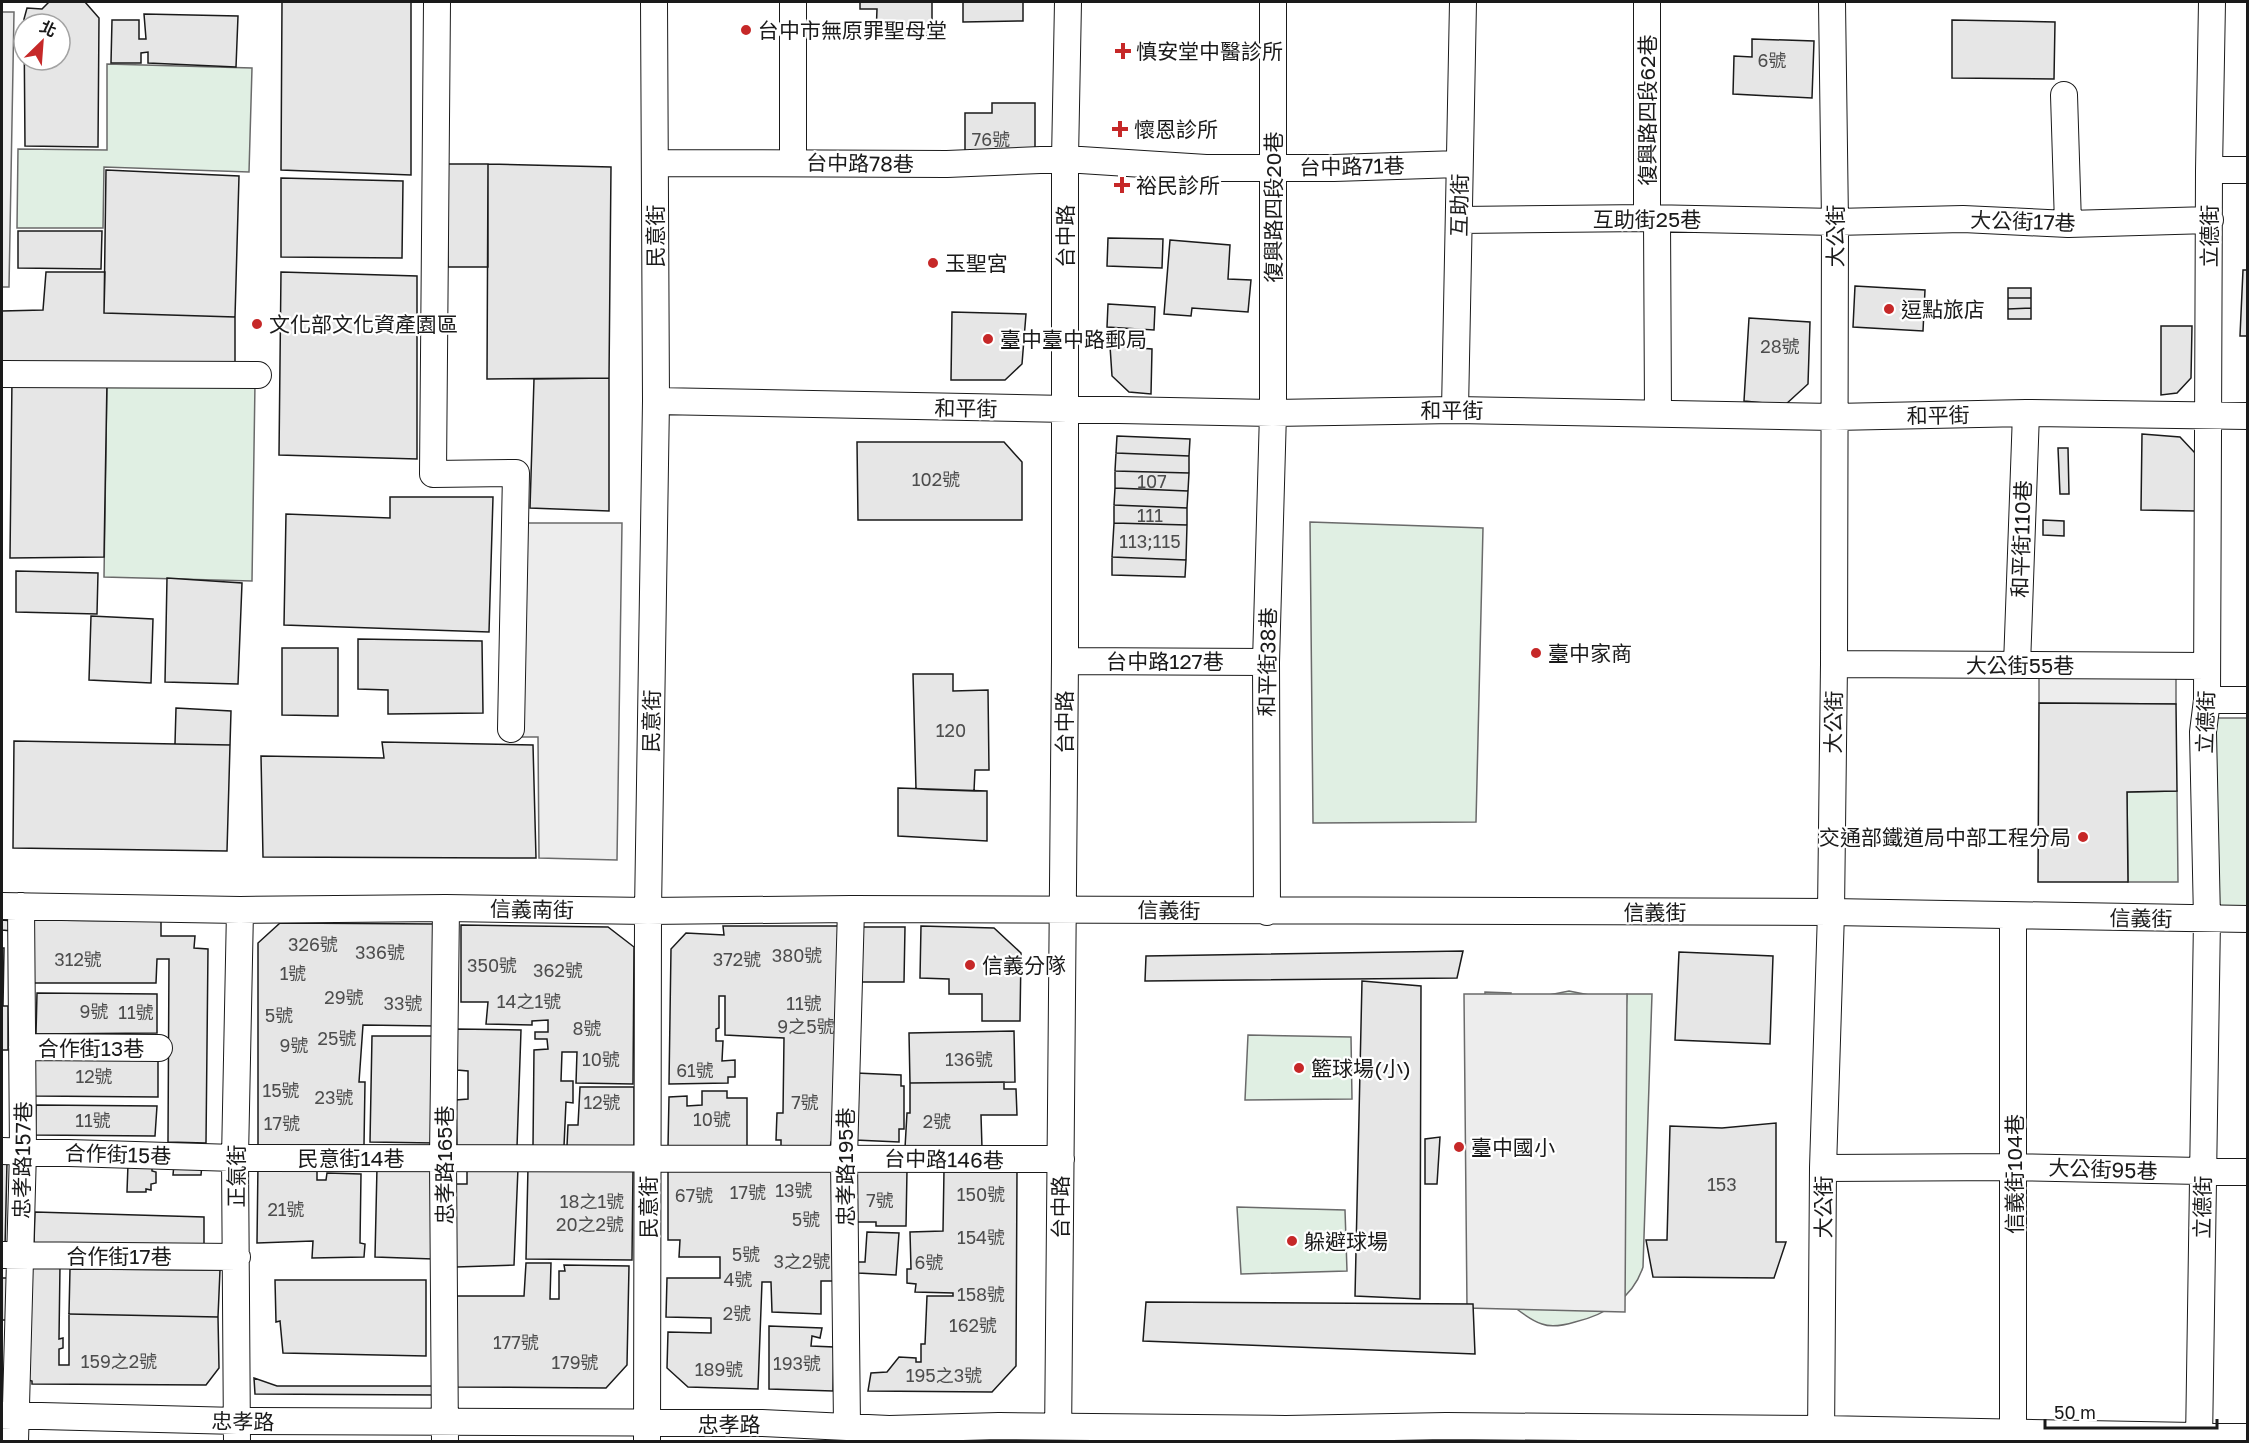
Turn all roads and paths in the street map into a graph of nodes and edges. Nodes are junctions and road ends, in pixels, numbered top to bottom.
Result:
1 (437, 2) edge
2 (654, 2) edge
3 (793, 2) edge
4 (1068, 2) edge
5 (1273, 2) edge
6 (1463, 2) edge
7 (1647, 2) edge
8 (1832, 2) edge
9 (2212, 2) edge
10 (2064, 95) dead end
11 (1065, 159) junction
12 (793, 162) junction
13 (655, 163) junction
14 (1459, 164) junction
15 (1272, 167) junction
16 (2209, 170) junction
17 (2247, 170) edge
18 (1652, 219) junction
19 (1459, 220) junction
20 (2210, 220) junction
21 (1835, 222) junction
22 (2068, 224) junction
23 (2, 374) edge
24 (258, 375) dead end
25 (656, 401) junction
26 (1065, 410) junction
27 (1455, 410) junction
28 (1273, 413) junction
29 (1658, 413) junction
30 (2026, 413) junction
31 (2208, 415) junction
32 (2247, 416) edge
33 (1834, 417) junction
34 (1065, 661) junction
35 (1266, 662) junction
36 (1834, 664) junction
37 (2017, 665) junction
38 (2206, 666) junction
39 (2207, 700) junction
40 (2247, 700) edge
41 (511, 729) dead end
42 (11, 906) edge
43 (446, 908) junction
44 (850, 909) junction
45 (240, 910) junction
46 (1063, 910) junction
47 (648, 911) junction
48 (1267, 912) junction
49 (1831, 912) junction
50 (2013, 916) junction
51 (2207, 919) junction
52 (2247, 919) edge
53 (22, 1047) junction
54 (159, 1048) dead end
55 (12, 1151) edge
56 (648, 1157) junction
57 (235, 1158) junction
58 (844, 1158) junction
59 (443, 1159) junction
60 (1060, 1159) junction
61 (2014, 1167) junction
62 (1823, 1168) junction
63 (2202, 1172) junction
64 (2247, 1172) edge
65 (11, 1255) edge
66 (237, 1257) junction
67 (8, 1415) edge
68 (848, 1425) junction
69 (237, 1431) edge
70 (445, 1432) edge
71 (648, 1433) edge
72 (1058, 1434) edge
73 (1446, 1434) edge
74 (885, 1435) edge
75 (1286, 1435) edge
76 (1821, 1435) edge
77 (2013, 1437) edge
78 (2247, 1437) edge
79 (2199, 1439) edge
80 (15, 1442) edge

1 - 41 street
2 - 13 street, 民意街
3 - 12 street
4 - 11 street, 台中路
5 - 15 street, 復興路四段20巷
6 - 14 street, 互助街
7 - 18 street, 復興路四段62巷
8 - 21 street, 大公街
9 - 16 street, 立德街
10 - 22 street
11 - 12 street, 台中路78巷
11 - 15 street, 台中路71巷
11 - 26 street, 台中路
12 - 13 street, 台中路78巷
13 - 25 street, 民意街
14 - 15 street, 台中路71巷
14 - 19 street, 互助街
15 - 28 street, 復興路四段20巷
16 - 17 street
16 - 20 street, 立德街
18 - 19 street, 互助街25巷
18 - 21 street, 互助街25巷
18 - 29 street, 復興路四段62巷
19 - 27 street, 互助街
20 - 22 street, 大公街17巷
20 - 31 street, 立德街
21 - 22 street, 大公街17巷
21 - 33 street, 大公街
23 - 24 street
25 - 26 street, 和平街
25 - 47 street, 民意街
26 - 28 street, 和平街
26 - 34 street, 台中路
27 - 28 street, 和平街
27 - 29 street, 和平街
28 - 35 street, 和平街38巷
29 - 33 street, 和平街
30 - 31 street, 和平街
30 - 33 street, 和平街
30 - 37 street, 和平街110巷
31 - 32 street, 和平街
31 - 38 street, 立德街
33 - 36 street, 大公街
34 - 35 street, 台中路127巷
34 - 46 street, 台中路
35 - 48 street, 和平街38巷
36 - 37 street, 大公街55巷
36 - 49 street, 大公街
37 - 38 street, 大公街55巷
38 - 39 street, 立德街
39 - 40 street
39 - 51 street, 立德街
42 - 45 street, 信義南街
42 - 53 street, 忠孝路157巷
43 - 45 street, 信義南街
43 - 47 street, 信義南街
43 - 59 street, 忠孝路165巷
44 - 46 street, 信義南街
44 - 47 street, 信義南街
44 - 58 street, 忠孝路195巷
45 - 57 street, 正氣街
46 - 48 street, 信義街
46 - 60 street, 台中路
47 - 56 street, 民意街
48 - 49 street, 信義街
49 - 50 street, 信義街
49 - 62 street, 大公街
50 - 51 street, 信義街
50 - 61 street, 信義街104巷
51 - 52 street, 信義街
51 - 63 street, 立德街
53 - 54 street, 合作街13巷
53 - 55 street, 忠孝路157巷
55 - 57 street, 合作街15巷
55 - 65 street, 忠孝路157巷
56 - 58 street, 台中路146巷
56 - 59 street, 民意街14巷
56 - 71 street, 民意街
57 - 59 street, 民意街14巷
57 - 66 street, 正氣街
58 - 60 street, 台中路146巷
58 - 68 street, 忠孝路195巷
59 - 70 street, 忠孝路165巷
60 - 72 street, 台中路
61 - 62 street, 大公街95巷
61 - 63 street, 大公街95巷
61 - 77 street, 信義街104巷
62 - 76 street, 大公街
63 - 64 street, 大公街95巷
63 - 79 street, 立德街
65 - 66 street, 合作街17巷
65 - 67 street, 忠孝路157巷
66 - 69 street, 正氣街
67 - 69 street, 忠孝路
67 - 80 street, 忠孝路157巷
68 - 71 street, 忠孝路
68 - 74 street, 忠孝路
69 - 70 street, 忠孝路
70 - 71 street, 忠孝路
72 - 74 street, 忠孝路
72 - 75 street, 忠孝路
73 - 75 street, 忠孝路
73 - 76 street, 忠孝路
76 - 77 street, 忠孝路
77 - 79 street, 忠孝路
78 - 79 street, 忠孝路

